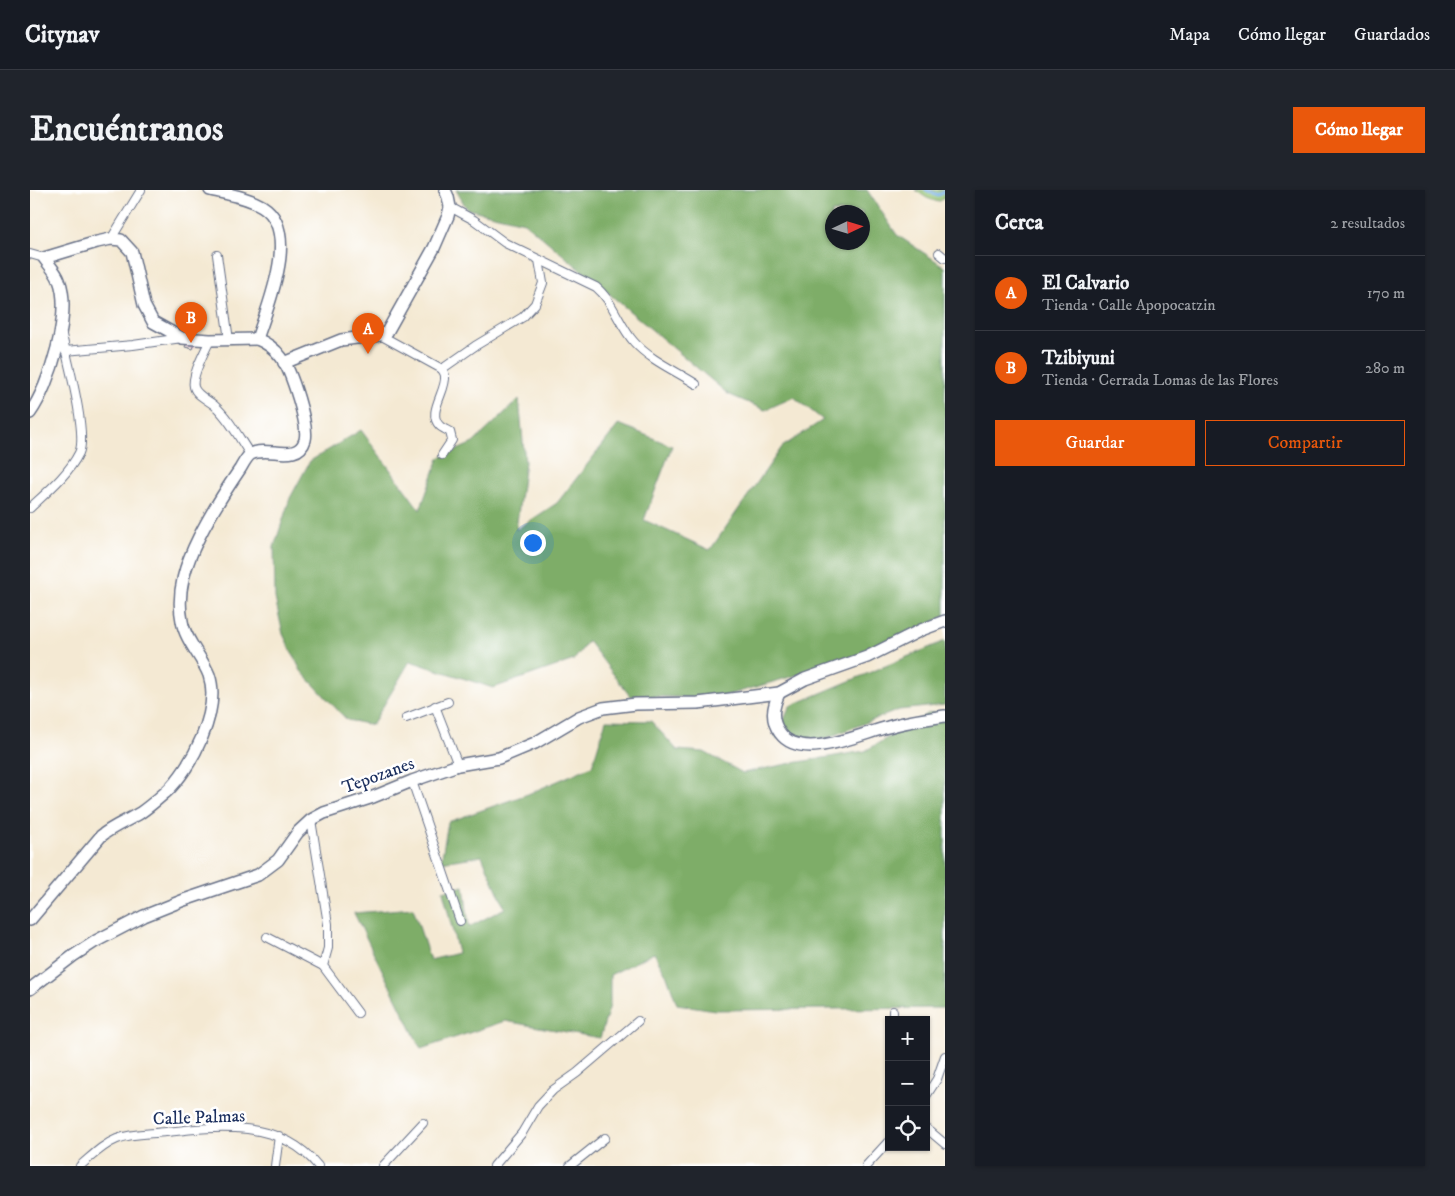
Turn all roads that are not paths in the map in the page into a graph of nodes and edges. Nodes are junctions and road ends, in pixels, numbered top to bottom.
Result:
1 (141, 190) edge
2 (210, 190) edge
3 (445, 190) edge
4 (450, 207) junction
5 (111, 239) junction
6 (30, 254) edge
7 (217, 255) dead end
8 (44, 258) junction
9 (539, 260) junction
10 (61, 333) junction
11 (380, 335) junction
12 (182, 338) junction
13 (257, 339) junction
14 (210, 340) junction
15 (229, 340) junction
16 (65, 351) junction
17 (284, 363) junction
18 (442, 369) junction
19 (696, 384) dead end
20 (30, 413) edge
21 (250, 454) junction
22 (442, 455) dead end
23 (30, 508) edge
24 (945, 621) edge
25 (779, 693) junction
26 (448, 702) dead end
27 (436, 706) junction
28 (945, 716) edge
29 (406, 718) dead end
30 (458, 766) junction
31 (412, 781) junction
32 (311, 820) junction
33 (30, 920) edge
34 (460, 922) dead end
35 (267, 937) dead end
36 (323, 966) junction
37 (30, 989) edge
38 (893, 1011) dead end
39 (358, 1013) dead end
40 (893, 1016) edge
41 (638, 1021) dead end
42 (945, 1056) edge
43 (930, 1090) edge
44 (423, 1123) dead end
45 (930, 1131) edge
46 (279, 1136) junction
47 (604, 1138) dead end
48 (945, 1144) edge
49 (885, 1145) edge
50 (80, 1166) edge
51 (275, 1166) edge
52 (318, 1166) edge
53 (383, 1166) edge
54 (494, 1166) edge
55 (570, 1166) edge
56 (866, 1166) edge

1 - 5 street
2 - 13 street
3 - 4 street
4 - 9 street
4 - 11 street
5 - 8 street
5 - 12 street
6 - 8 street
7 - 15 street
8 - 10 street
9 - 18 street
9 - 19 street
10 - 16 street
10 - 20 street
11 - 17 street
11 - 18 street
12 - 14 street
12 - 16 street
13 - 15 street
13 - 17 street
14 - 15 street
14 - 21 street
16 - 23 street
17 - 21 street
18 - 22 street
21 - 33 street
24 - 25 street
25 - 28 street
25 - 30 street, Tepozanes
26 - 27 street
27 - 29 street
27 - 30 street
30 - 31 street, Tepozanes
31 - 32 street, Tepozanes
31 - 34 street
32 - 36 street
32 - 37 street, Tepozanes
35 - 36 street
36 - 39 street
38 - 40 street
41 - 54 street
42 - 43 street
44 - 53 street
45 - 48 street
46 - 50 street, Calle Palmas
46 - 51 street
46 - 52 street, Calle Palmas
47 - 55 street
49 - 56 street

